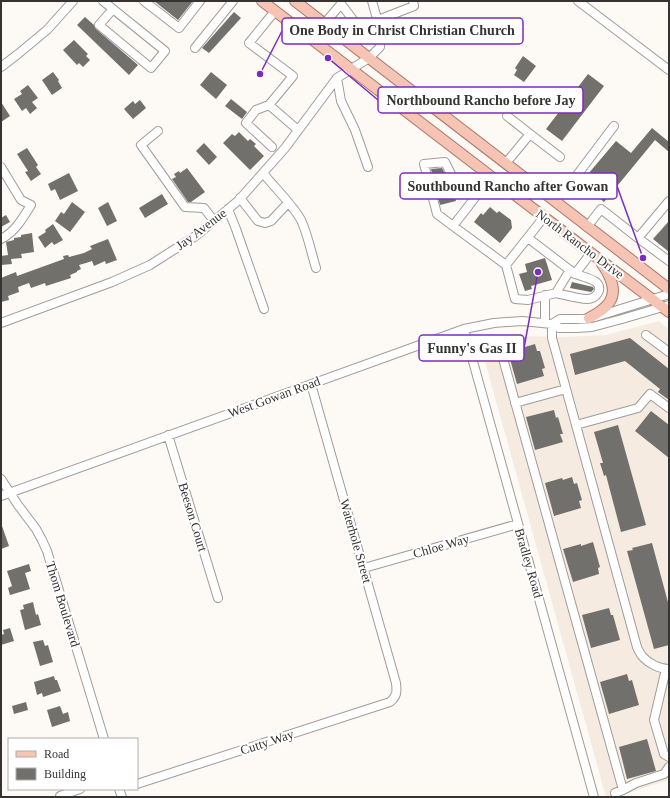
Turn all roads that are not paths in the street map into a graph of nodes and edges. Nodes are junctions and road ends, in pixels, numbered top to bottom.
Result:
1 (74, 1) edge
2 (103, 1) edge
3 (144, 1) edge
4 (200, 1) edge
5 (262, 1) edge
6 (372, 1) edge
7 (414, 1) edge
8 (578, 1) edge
9 (298, 2) edge
10 (345, 2) edge
11 (228, 3) edge
12 (113, 9) junction
13 (275, 11) junction
14 (378, 20) junction
15 (324, 24) junction
16 (357, 25) dead end
17 (195, 48) dead end
18 (369, 58) junction
19 (1, 66) edge
20 (352, 69) junction
21 (669, 70) edge
22 (337, 78) junction
23 (269, 105) junction
24 (507, 116) dead end
25 (614, 126) dead end
26 (298, 130) junction
27 (158, 131) dead end
28 (530, 134) junction
29 (272, 147) dead end
30 (560, 156) dead end
31 (506, 163) junction
32 (1, 167) edge
33 (368, 167) dead end
34 (263, 173) junction
35 (491, 177) junction
36 (476, 196) junction
37 (240, 198) junction
38 (555, 201) junction
39 (669, 201) edge
40 (288, 203) junction
41 (228, 209) junction
42 (544, 217) junction
43 (214, 221) junction
44 (453, 226) junction
45 (588, 226) junction
46 (528, 238) junction
47 (638, 238) junction
48 (1, 239) edge
49 (591, 253) junction
50 (600, 260) junction
51 (669, 261) edge
52 (506, 265) junction
53 (316, 268) dead end
54 (572, 272) junction
55 (669, 289) edge
56 (556, 293) junction
57 (669, 294) edge
58 (545, 296) junction
59 (652, 298) junction
60 (667, 308) edge
61 (264, 309) dead end
62 (589, 318) junction
63 (1, 323) edge
64 (549, 323) junction
65 (464, 328) junction
66 (646, 334) dead end
67 (669, 352) edge
68 (502, 355) dead end
69 (311, 384) junction
70 (566, 389) junction
71 (515, 403) junction
72 (669, 408) edge
73 (576, 425) junction
74 (168, 436) junction
75 (1, 479) edge
76 (10, 493) junction
77 (1, 496) edge
78 (518, 524) junction
79 (364, 568) junction
80 (218, 598) dead end
81 (667, 669) edge
82 (395, 698) joint
83 (104, 738) edge
84 (669, 757) edge
85 (669, 767) edge
86 (138, 784) edge
87 (77, 790) edge
88 (623, 790) junction
89 (615, 793) dead end
90 (60, 797) edge
91 (594, 797) edge

1 - 19 street
2 - 12 street
3 - 4 street
5 - 13 main road, North Rancho Drive
6 - 14 street
7 - 14 street
8 - 21 street
9 - 15 main road, North Rancho Drive
10 - 15 street
10 - 16 street
11 - 17 street
12 - 12 street
13 - 20 main road, North Rancho Drive
13 - 23 street
14 - 18 street
15 - 18 main road, North Rancho Drive
18 - 20 street, Jay Avenue
18 - 31 main road, North Rancho Drive
20 - 22 street, Jay Avenue
20 - 35 main road, North Rancho Drive
22 - 26 street, Jay Avenue
22 - 33 street
23 - 26 street
23 - 29 street
24 - 28 street
25 - 38 street
26 - 34 street, Jay Avenue
27 - 43 street
28 - 30 street
28 - 31 street
31 - 38 main road, North Rancho Drive
32 - 48 street
34 - 37 street, Jay Avenue
34 - 40 street
35 - 36 street
35 - 42 main road, North Rancho Drive
36 - 44 street
36 - 44 street
37 - 40 street
37 - 41 street, Jay Avenue
38 - 45 main road, North Rancho Drive
39 - 47 street
40 - 53 street
41 - 43 street, Jay Avenue
41 - 61 street
42 - 46 street
42 - 49 main road, North Rancho Drive
43 - 63 street, Jay Avenue
44 - 52 street
45 - 47 street
45 - 55 main road, North Rancho Drive
46 - 52 street
46 - 54 street
47 - 51 street
49 - 50 main road, North Rancho Drive
49 - 54 street
50 - 59 main road, North Rancho Drive
50 - 62 main road
52 - 58 street
54 - 56 street
54 - 56 street
56 - 58 street
57 - 59 street, West Gowan Road
58 - 64 street
59 - 60 main road, North Rancho Drive
59 - 62 street, West Gowan Road
60 - 64 street, West Gowan Road
62 - 64 street, West Gowan Road
64 - 65 street, West Gowan Road
64 - 70 street
65 - 69 street, West Gowan Road
65 - 78 street, Bradley Road
66 - 67 street
68 - 71 street
69 - 74 street, West Gowan Road
69 - 79 street, Waterhole Street
70 - 71 street
70 - 73 street
71 - 88 street
72 - 73 street
73 - 81 street
74 - 76 street, West Gowan Road
74 - 80 street, Beeson Court
75 - 76 street, Thom Boulevard
76 - 77 street, West Gowan Road
76 - 83 street, Thom Boulevard
78 - 79 street, Chloe Way
78 - 91 street, Bradley Road
79 - 82 street, Waterhole Street
81 - 84 street
82 - 86 street, Cutty Way
85 - 88 street
87 - 90 street
88 - 89 street

